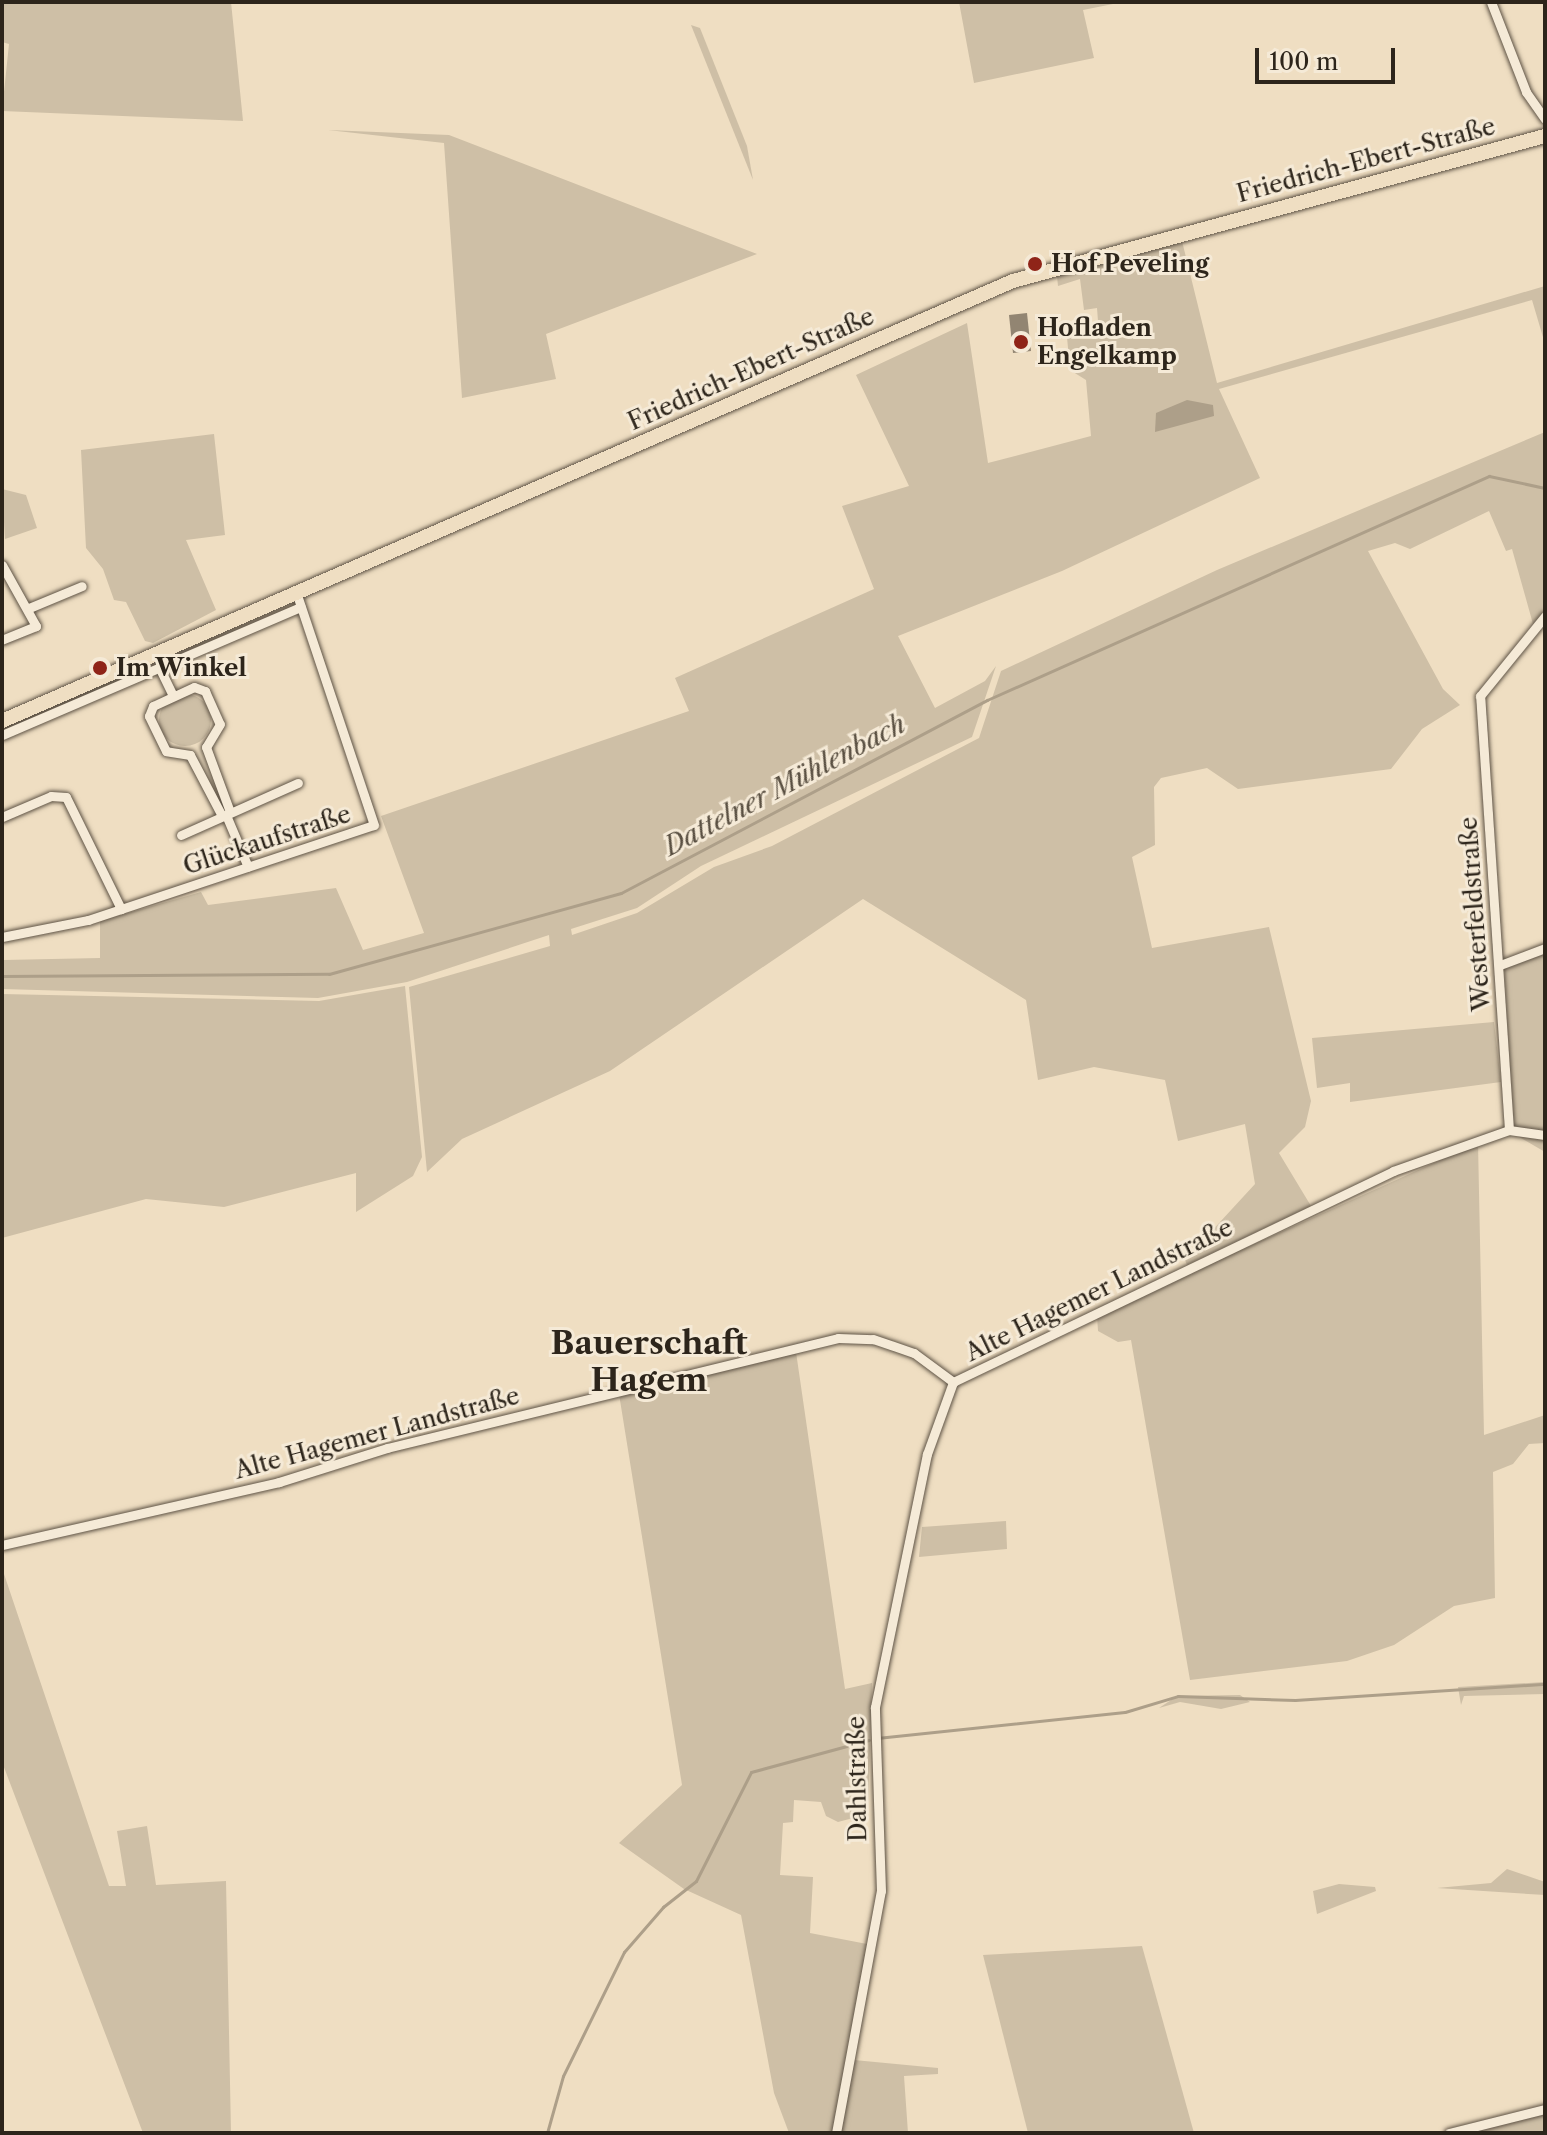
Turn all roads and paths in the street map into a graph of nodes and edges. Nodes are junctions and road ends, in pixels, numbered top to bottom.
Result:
1 (1491, 2) edge
2 (1545, 119) edge
3 (1545, 136) edge
4 (3, 564) edge
5 (82, 586) dead end
6 (298, 600) junction
7 (29, 608) junction
8 (1545, 616) edge
9 (2, 640) edge
10 (159, 667) junction
11 (173, 696) junction
12 (2, 721) edge
13 (2, 735) edge
14 (298, 783) dead end
15 (226, 814) junction
16 (2, 817) edge
17 (181, 835) dead end
18 (248, 867) junction
19 (121, 909) junction
20 (2, 937) edge
21 (1545, 948) edge
22 (1500, 965) junction
23 (1509, 1130) junction
24 (1545, 1135) edge
25 (953, 1382) junction
26 (2, 1545) edge
27 (1545, 2109) edge
28 (836, 2133) edge
29 (1449, 2133) edge

1 - 2 street
3 - 6 main road, Friedrich-Ebert-Straße
4 - 7 street
5 - 7 street
6 - 10 street, Friedrich-Ebert-Straße
6 - 12 main road, Friedrich-Ebert-Straße
6 - 18 street, Glückaufstraße
7 - 9 street
8 - 22 street, Westerfeldstraße
10 - 11 street
10 - 13 street, Friedrich-Ebert-Straße
11 - 15 street
11 - 15 street
14 - 15 street
15 - 17 street
15 - 18 street
16 - 19 street
18 - 19 street, Glückaufstraße
19 - 20 street, Glückaufstraße
21 - 22 street
22 - 23 street, Westerfeldstraße
23 - 24 street
23 - 25 street, Alte Hagemer Landstraße
25 - 26 street, Alte Hagemer Landstraße
25 - 28 street, Dahlstraße
27 - 29 street

